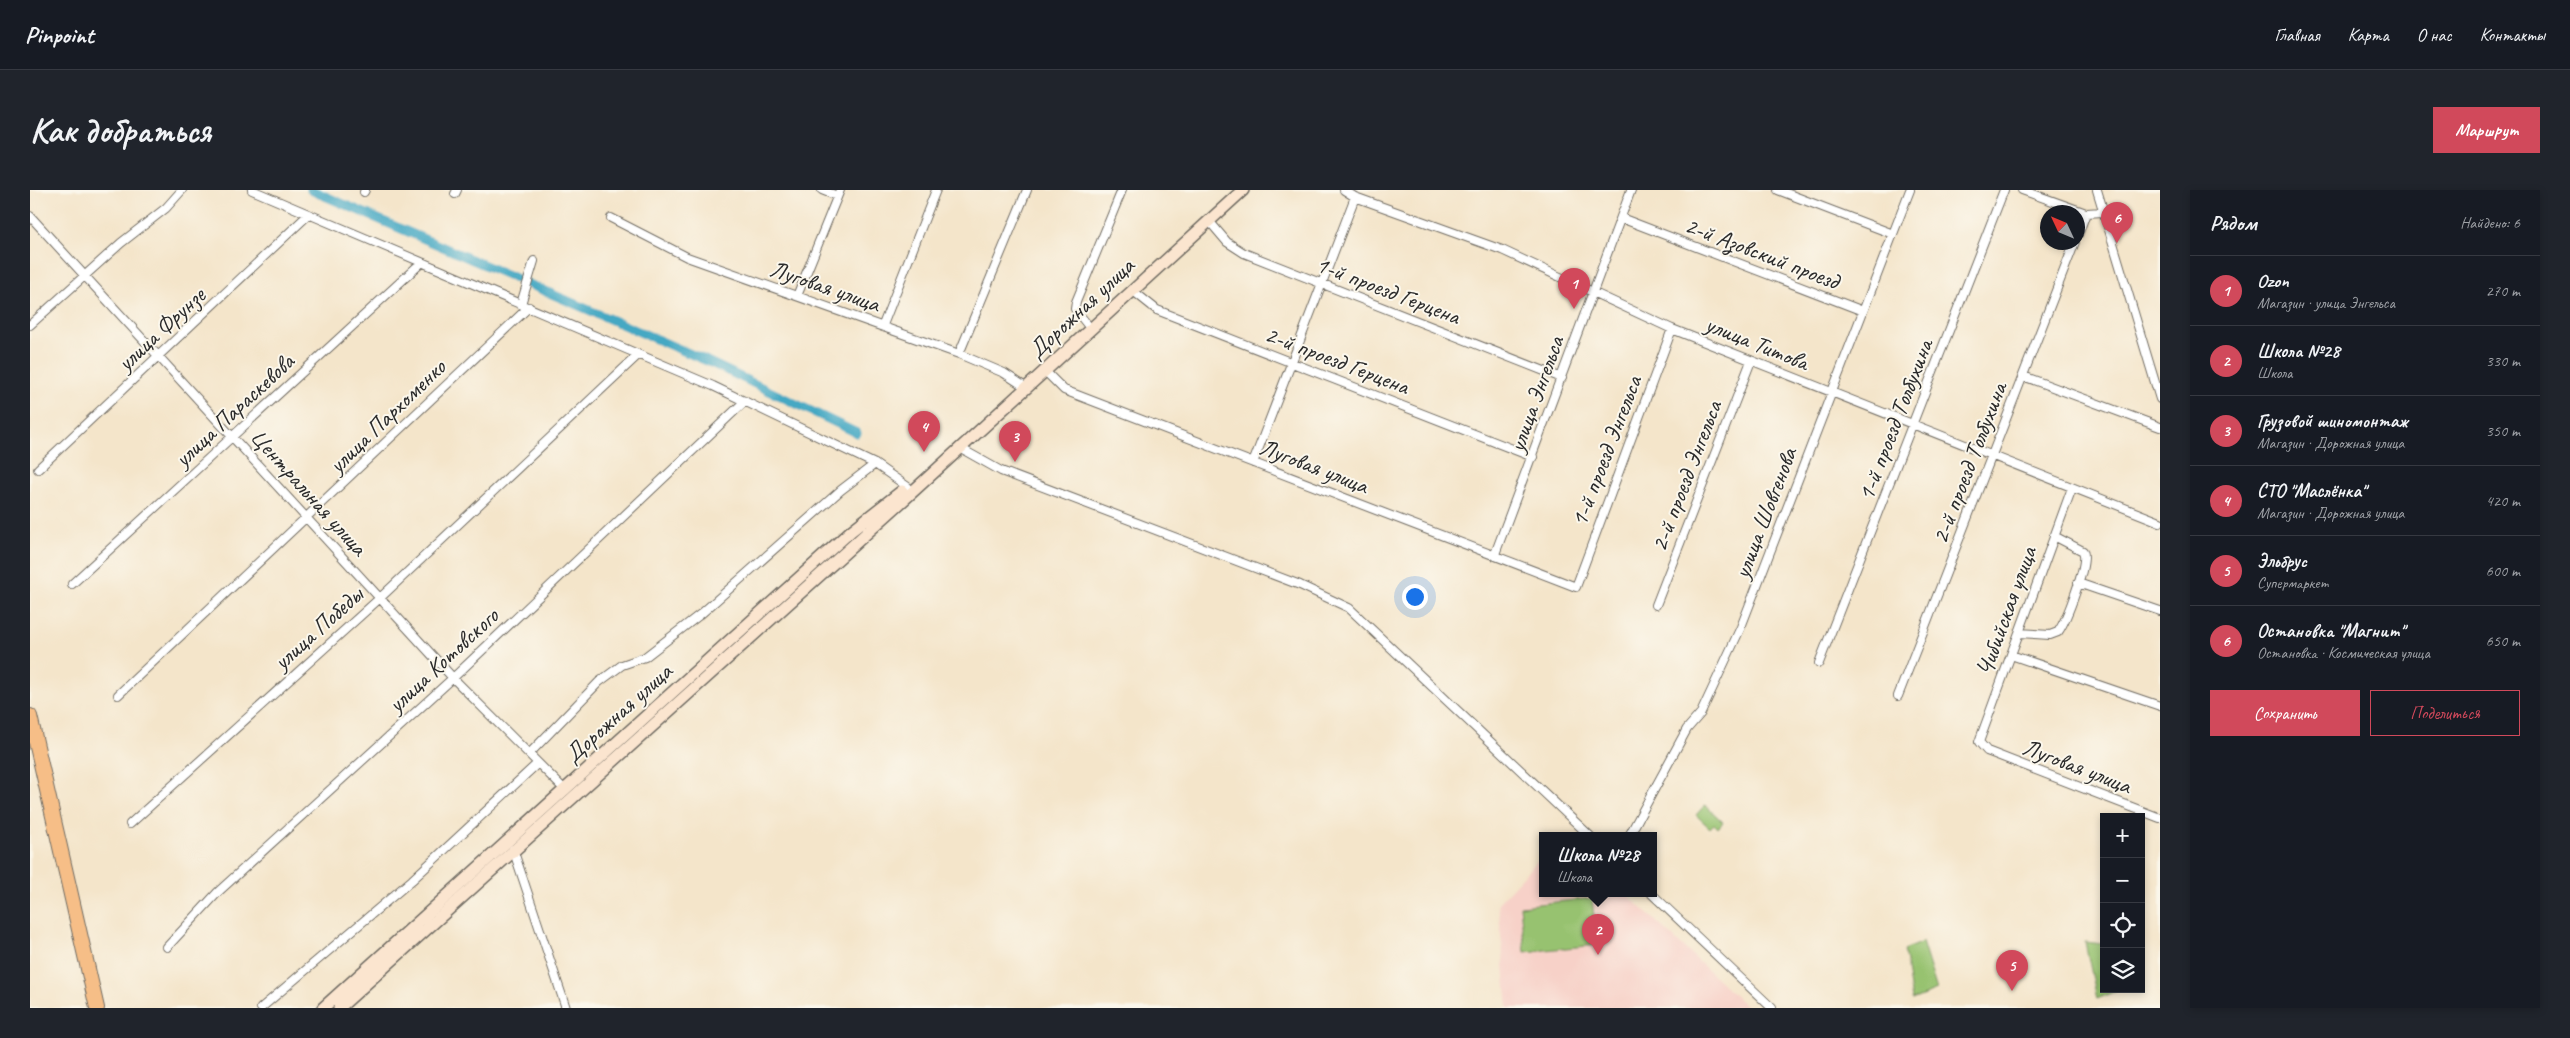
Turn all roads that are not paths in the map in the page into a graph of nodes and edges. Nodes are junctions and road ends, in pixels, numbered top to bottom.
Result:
1 (182, 190) edge
2 (252, 190) edge
3 (276, 190) edge
4 (822, 190) edge
5 (936, 190) edge
6 (1027, 190) edge
7 (1122, 190) edge
8 (1243, 190) edge
9 (1344, 190) edge
10 (1632, 190) edge
11 (1778, 190) edge
12 (1910, 190) edge
13 (2004, 190) edge
14 (2022, 190) edge
15 (2097, 190) edge
16 (839, 193) edge
17 (1355, 197) junction
18 (272, 199) junction
19 (2103, 212) junction
20 (2086, 213) joint
21 (308, 215) junction
22 (30, 216) edge
23 (611, 218) dead end
24 (1621, 218) junction
25 (1210, 222) junction
26 (1893, 234) junction
27 (2072, 250) edge
28 (534, 261) dead end
29 (421, 263) junction
30 (84, 276) junction
31 (1322, 284) junction
32 (1132, 290) junction
33 (1592, 294) junction
34 (797, 296) junction
35 (525, 305) junction
36 (1863, 312) junction
37 (30, 325) edge
38 (883, 326) junction
39 (1090, 328) junction
40 (1672, 329) junction
41 (959, 354) junction
42 (638, 355) junction
43 (160, 356) junction
44 (1751, 361) junction
45 (1292, 363) junction
46 (1045, 371) junction
47 (2023, 376) junction
48 (1562, 378) junction
49 (1027, 388) junction
50 (1832, 393) junction
51 (2160, 399) edge
52 (745, 401) junction
53 (1913, 424) junction
54 (2160, 427) edge
55 (233, 436) junction
56 (960, 448) junction
57 (1993, 456) junction
58 (1533, 457) junction
59 (948, 458) junction
60 (1253, 463) junction
61 (875, 464) junction
62 (38, 469) dead end
63 (908, 487) junction
64 (2072, 488) junction
65 (308, 517) junction
66 (2160, 522) edge
67 (2054, 536) junction
68 (1495, 554) junction
69 (2078, 583) junction
70 (72, 584) dead end
71 (1576, 587) joint
72 (380, 598) junction
73 (1656, 605) dead end
74 (2160, 611) edge
75 (2020, 633) junction
76 (2011, 655) junction
77 (1819, 663) dead end
78 (453, 678) junction
79 (118, 695) dead end
80 (1898, 696) dead end
81 (2160, 706) edge
82 (30, 716) edge
83 (30, 739) edge
84 (1982, 747) joint
85 (529, 754) junction
86 (538, 763) junction
87 (564, 789) junction
88 (2160, 818) edge
89 (130, 824) dead end
90 (1586, 832) edge
91 (1631, 832) edge
92 (511, 845) junction
93 (1655, 897) edge
94 (167, 947) dead end
95 (87, 1008) edge
96 (97, 1008) edge
97 (261, 1008) edge
98 (323, 1008) edge
99 (338, 1008) edge
100 (566, 1008) edge
101 (1772, 1008) edge

1 - 30 street
2 - 18 street
3 - 18 street
4 - 16 street
5 - 38 street
6 - 41 street
7 - 39 street
8 - 25 main road, Дорожная улица
9 - 17 street, улица Титова
10 - 24 street, улица Энгельса
11 - 26 street
12 - 26 street, улица Шовгенова
13 - 53 street, 1-й проезд Толбухина
14 - 20 street
15 - 19 street
16 - 34 street
17 - 31 street
17 - 33 street, улица Титова
18 - 21 street
19 - 20 street
19 - 51 street
21 - 29 street
21 - 43 street, улица Фрунзе
22 - 30 street, Центральная улица
23 - 34 street, Луговая улица
24 - 33 street, улица Энгельса
24 - 36 street, 2-й Азовский проезд
25 - 31 street, 1-й проезд Герцена
25 - 32 main road, Дорожная улица
26 - 36 street, улица Шовгенова
27 - 47 street, 2-й проезд Толбухина
28 - 35 street
29 - 35 street
29 - 55 street, улица Параскевова
30 - 37 street
30 - 43 street, Центральная улица
31 - 45 street
31 - 48 street, 1-й проезд Герцена
32 - 39 main road, Дорожная улица
32 - 45 street, 2-й проезд Герцена
33 - 40 street, улица Титова
33 - 48 street, улица Энгельса
34 - 38 street, Луговая улица
35 - 42 street
35 - 65 street, улица Пархоменко
36 - 50 street, улица Шовгенова
38 - 41 street, Луговая улица
39 - 46 main road, Дорожная улица
40 - 44 street, улица Титова
40 - 71 street, 1-й проезд Энгельса
41 - 49 street, Луговая улица
42 - 52 street
42 - 72 street, улица Победы
43 - 55 street, Центральная улица
43 - 62 street, улица Фрунзе
44 - 50 street, улица Титова
44 - 73 street, 2-й проезд Энгельса
45 - 58 street, 2-й проезд Герцена
45 - 60 street
46 - 49 main road, Дорожная улица
46 - 60 street, Луговая улица
47 - 54 street
47 - 57 street, 2-й проезд Толбухина
48 - 58 street, улица Энгельса
49 - 56 main road, Дорожная улица
50 - 53 street, улица Титова
50 - 91 street, улица Шовгенова
52 - 61 street
52 - 78 street, улица Котовского
53 - 57 street, улица Титова
53 - 77 street, 1-й проезд Толбухина
55 - 65 street, Центральная улица
55 - 70 street, улица Параскевова
56 - 59 main road, Дорожная улица
56 - 90 street
57 - 64 street, улица Титова
57 - 80 street, 2-й проезд Толбухина
58 - 68 street, улица Энгельса
59 - 63 main road, Дорожная улица
59 - 92 main road, Дорожная улица
60 - 68 street, Луговая улица
61 - 63 street
61 - 85 street
63 - 87 main road, Дорожная улица
64 - 66 street, улица Титова
64 - 67 street, Чибийская улица
65 - 72 street, Центральная улица
65 - 79 street, улица Пархоменко
67 - 69 street
67 - 75 street, Чибийская улица
68 - 71 street, Луговая улица
69 - 74 street
69 - 75 street
72 - 78 street, Центральная улица
72 - 89 street, улица Победы
75 - 76 street, Чибийская улица
76 - 81 street
76 - 84 street, Чибийская улица
78 - 85 street, Центральная улица
78 - 94 street, улица Котовского
82 - 96 highway
83 - 95 highway
84 - 88 street, Луговая улица
85 - 86 street, Центральная улица
86 - 87 street, Центральная улица
86 - 97 street
87 - 92 main road, Дорожная улица
92 - 98 main road, Дорожная улица
92 - 99 main road, Дорожная улица
92 - 100 street
93 - 101 street

